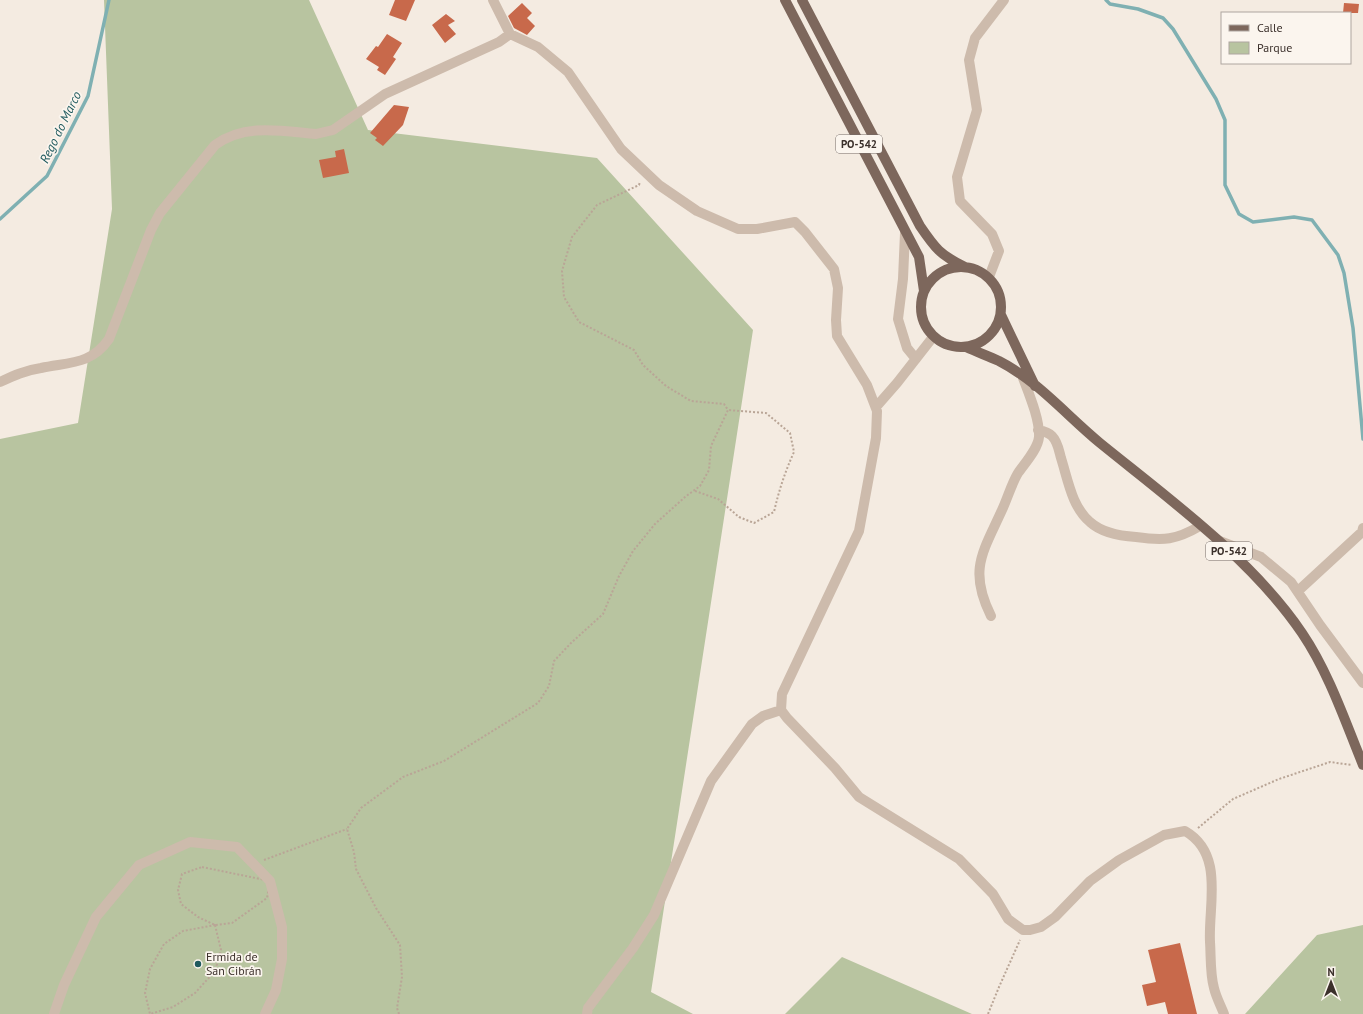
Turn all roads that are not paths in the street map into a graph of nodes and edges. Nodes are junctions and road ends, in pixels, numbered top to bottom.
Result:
1 (492, 0) edge
2 (785, 0) edge
3 (802, 0) edge
4 (1004, 0) edge
5 (510, 34) junction
6 (905, 233) junction
7 (965, 267) junction
8 (989, 278) junction
9 (924, 291) junction
10 (1001, 315) junction
11 (933, 337) junction
12 (966, 347) junction
13 (916, 359) junction
14 (1023, 378) junction
15 (0, 382) edge
16 (1035, 386) junction
17 (876, 407) junction
18 (1038, 430) junction
19 (1200, 526) junction
20 (1363, 528) edge
21 (1217, 540) junction
22 (1298, 591) junction
23 (991, 616) dead end
24 (1363, 683) edge
25 (781, 710) junction
26 (1360, 765) edge
27 (54, 1014) edge
28 (265, 1014) edge
29 (587, 1014) edge
30 (1224, 1014) edge

1 - 5 street
2 - 6 main road, PO-542
3 - 7 main road, PO-542
4 - 8 street
5 - 15 street
5 - 17 street
6 - 9 main road, PO-542
6 - 13 street
7 - 8 main road, PO-542
7 - 9 main road
8 - 10 main road, PO-542
9 - 11 main road, PO-542
10 - 12 main road, PO-542
10 - 16 main road, PO-542
11 - 12 main road, PO-542
11 - 13 street
12 - 14 main road, PO-542
13 - 17 street
14 - 16 main road, PO-542
14 - 18 street
16 - 19 main road, PO-542
17 - 25 street
18 - 19 street
18 - 23 street
19 - 21 main road, PO-542
20 - 22 street
21 - 22 street
21 - 26 main road, PO-542
22 - 24 street
25 - 29 street
25 - 30 street
27 - 28 street

